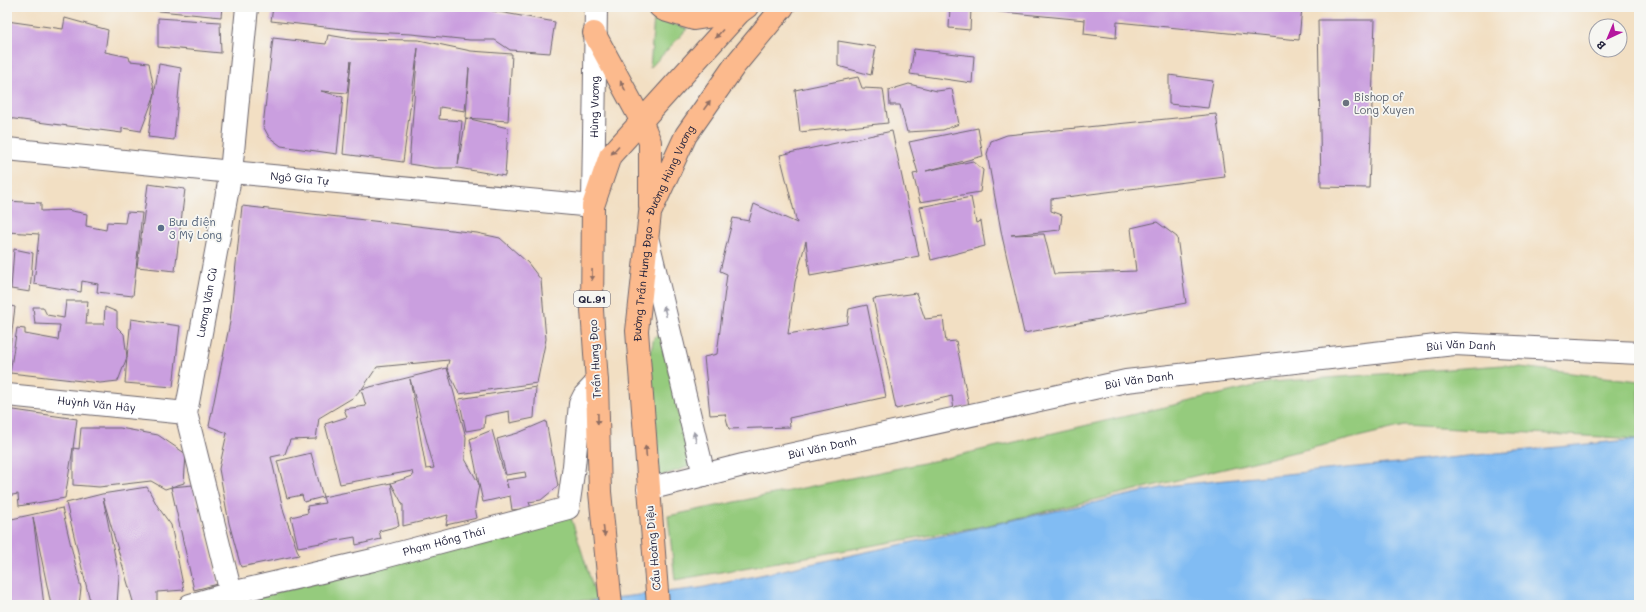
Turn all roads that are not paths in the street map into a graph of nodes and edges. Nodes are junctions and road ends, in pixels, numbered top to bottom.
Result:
1 (247, 7) edge
2 (596, 7) edge
3 (660, 7) edge
4 (782, 7) edge
5 (743, 9) edge
6 (594, 33) junction
7 (641, 120) junction
8 (7, 149) edge
9 (231, 172) junction
10 (593, 206) junction
11 (650, 213) junction
12 (647, 239) junction
13 (1639, 353) edge
14 (597, 382) junction
15 (7, 395) edge
16 (186, 412) junction
17 (704, 475) junction
18 (648, 490) junction
19 (231, 593) junction
20 (190, 605) edge
21 (611, 605) edge
22 (658, 605) edge

1 - 9 street, Lương Vãn Cù
2 - 6 street, Hùng Vương
3 - 5 highway
11 -> 4 highway, Đường Trần Hưng Đạo - Đường Hùng Vương
5 -> 7 highway, QL.91
7 -> 6 highway
6 - 10 street, Hùng Vương
7 -> 10 highway, Trần Hưng Đạo / QL.91
7 - 11 highway
8 - 9 street, Ngô Gia Tự
9 - 10 street, Ngô Gia Tự
9 - 16 street, Lương Vãn Cù
10 -> 14 highway, Trần Hưng Đạo / QL.91
11 - 12 highway, Đường Trần Hưng Đạo - Đường Hùng Vương
17 -> 12 street
18 -> 12 highway, Đường Trần Hưng Đạo - Đường Hùng Vương
13 - 17 street, Bùi Văn Danh
14 - 19 street, Phạm Hồng Thái
14 -> 21 highway, Trần Hưng Đạo / QL.91
15 - 16 street, Huỳnh Văn Hây
16 - 19 street, Lương Vãn Cù
17 - 18 street, Bùi Văn Danh
18 - 22 highway, Cầu Hoàng Diệu
19 - 20 street, Phạm Hồng Thái

